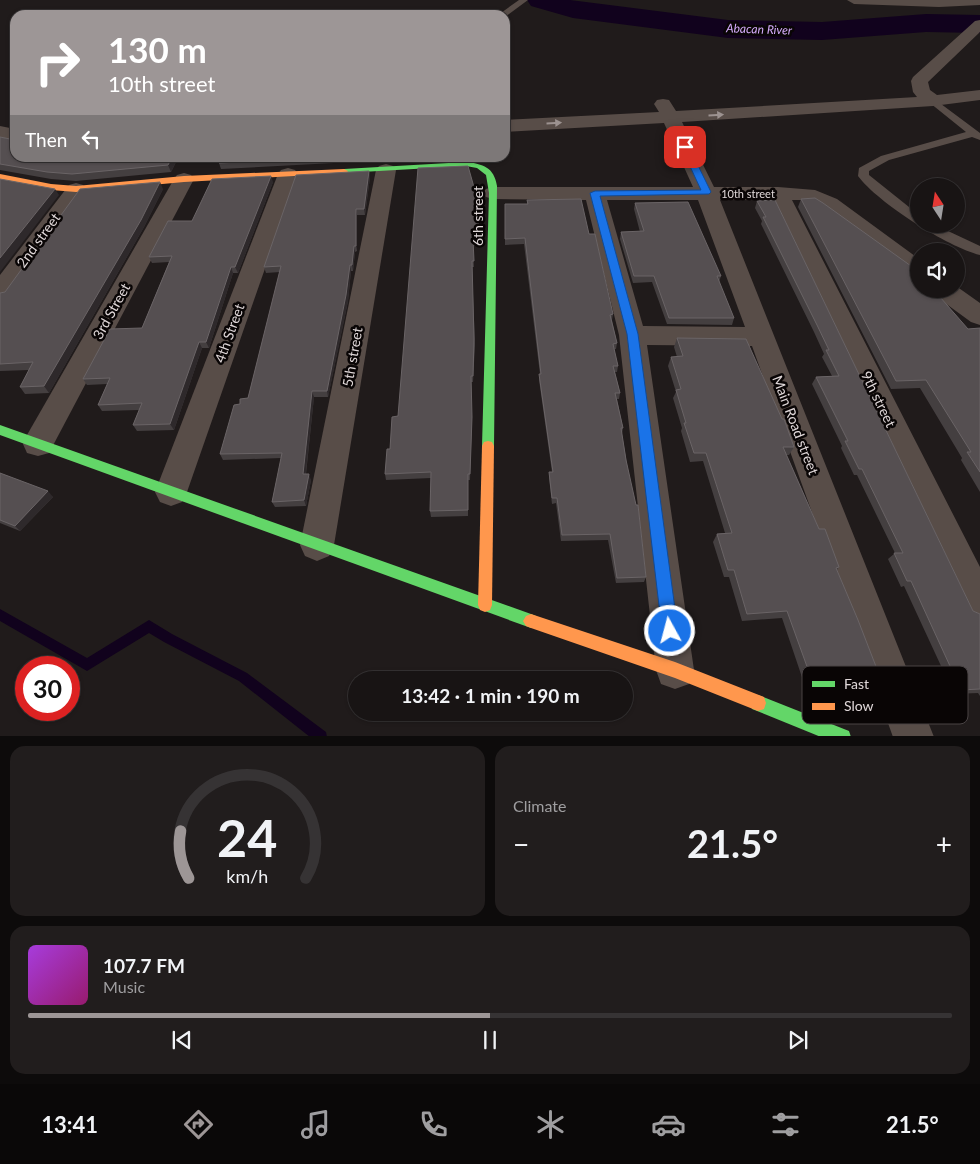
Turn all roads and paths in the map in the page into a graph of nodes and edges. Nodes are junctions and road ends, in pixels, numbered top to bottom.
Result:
1 (524, 0) edge
2 (854, 0) edge
3 (980, 1) edge
4 (963, 2) junction
5 (980, 9) edge
6 (509, 10) edge
7 (978, 26) edge
8 (978, 95) edge
9 (927, 96) junction
10 (667, 110) junction
11 (510, 111) edge
12 (510, 126) edge
13 (976, 136) edge
14 (386, 170) junction
15 (288, 174) junction
16 (0, 177) edge
17 (184, 179) junction
18 (76, 188) junction
19 (706, 192) junction
20 (493, 193) junction
21 (595, 193) junction
22 (778, 193) junction
23 (910, 214) edge
24 (943, 233) edge
25 (980, 251) edge
26 (910, 264) edge
27 (0, 292) edge
28 (955, 298) edge
29 (980, 316) edge
30 (632, 334) junction
31 (762, 337) junction
32 (0, 430) edge
33 (38, 444) junction
34 (171, 492) junction
35 (317, 545) junction
36 (980, 604) edge
37 (485, 605) junction
38 (887, 666) edge
39 (675, 670) junction
40 (802, 720) edge
41 (812, 724) edge
42 (909, 724) edge
43 (843, 736) edge
44 (914, 736) edge

1 - 6 lane
2 - 4 street
3 - 4 street
4 - 5 street
7 - 9 street
8 - 9 street
9 - 10 street
9 - 13 lane
10 - 11 street
12 -> 10 street
10 - 19 street, Main Road street
13 - 23 lane
14 - 15 street, 6th street
14 - 20 street, 6th street
14 - 35 street, 5th street
15 - 17 street, 6th street
15 - 34 street, 4th Street
16 - 18 street, 6th street
17 - 18 street, 6th street
17 - 33 street, 3rd Street
18 - 27 street, 2nd street
19 - 21 street, 10th street
19 - 22 street, 10th street
19 - 31 street, Main Road street
20 - 21 street, 10th street
20 - 37 street, 6th street
21 - 30 street
22 - 26 street, 10th street
22 - 36 street, 9th street
24 - 25 lane
28 - 29 street
30 - 31 street
30 - 39 street
31 - 38 street, Main Road street
32 - 33 street
33 - 34 street
34 - 35 street
35 - 37 street
37 - 39 street
39 - 40 street
41 - 43 street
42 - 44 street, Main Road street

